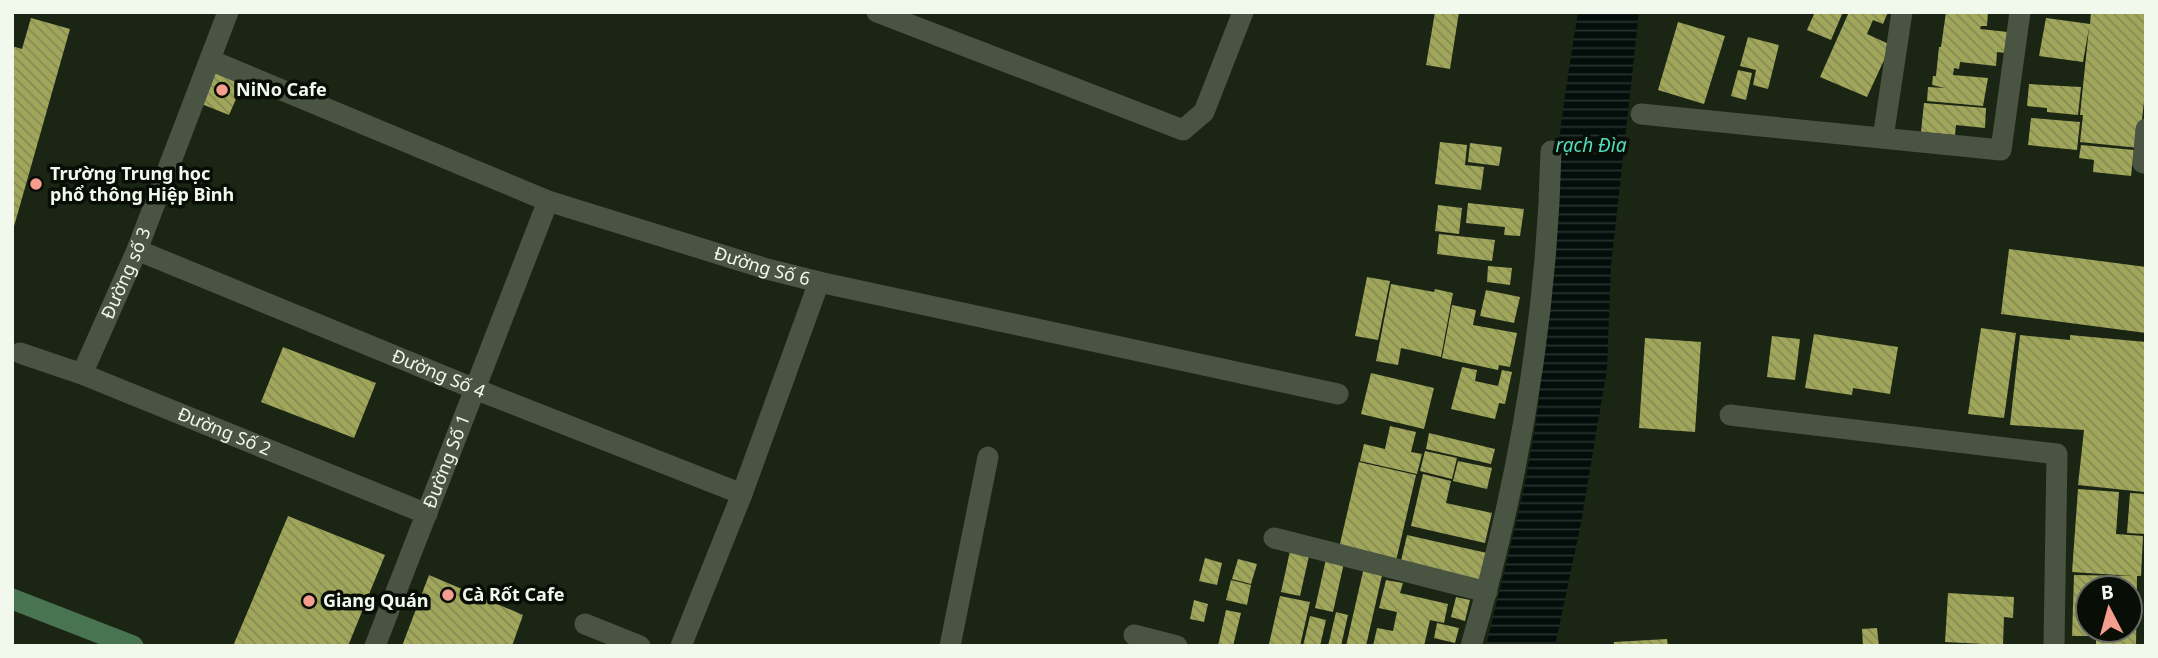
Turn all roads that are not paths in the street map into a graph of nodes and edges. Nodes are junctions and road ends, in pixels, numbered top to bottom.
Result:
1 (228, 12) edge
2 (877, 12) edge
3 (1244, 12) edge
4 (1902, 12) edge
5 (2020, 12) edge
6 (209, 60) junction
7 (1641, 114) dead end
8 (2146, 129) edge
9 (1883, 138) junction
10 (1551, 151) dead end
11 (2143, 163) dead end
12 (548, 201) junction
13 (137, 250) junction
14 (819, 282) junction
15 (20, 353) dead end
16 (82, 374) junction
17 (475, 389) junction
18 (1338, 394) dead end
19 (1730, 415) dead end
20 (988, 457) dead end
21 (742, 494) junction
22 (427, 514) junction
23 (1273, 538) dead end
24 (1486, 592) junction
25 (12, 599) edge
26 (585, 624) dead end
27 (1134, 635) dead end
28 (133, 646) edge
29 (375, 646) edge
30 (640, 646) edge
31 (681, 646) edge
32 (950, 646) edge
33 (1177, 646) edge
34 (1471, 646) edge
35 (2054, 646) edge

1 - 6 street, Đường số 3
2 - 3 street
4 - 9 street
5 - 9 street
6 - 12 street, Đường Số 6
6 - 13 street, Đường số 3
7 - 9 street
8 - 11 street
10 - 24 street
12 - 14 street, Đường Số 6
12 - 17 street, Đường Số 1
13 - 16 street, Đường số 3
13 - 17 street, Đường Số 4
14 - 18 street, Đường Số 6
14 - 21 street
15 - 16 street, Đường Số 2
16 - 22 street, Đường Số 2
17 - 21 street, Đường Số 4
17 - 22 street, Đường Số 1
19 - 35 street
20 - 32 street
21 - 31 street
22 - 29 street, Đường Số 1
23 - 24 street
24 - 34 street
25 - 28 main road
26 - 30 street
27 - 33 street

